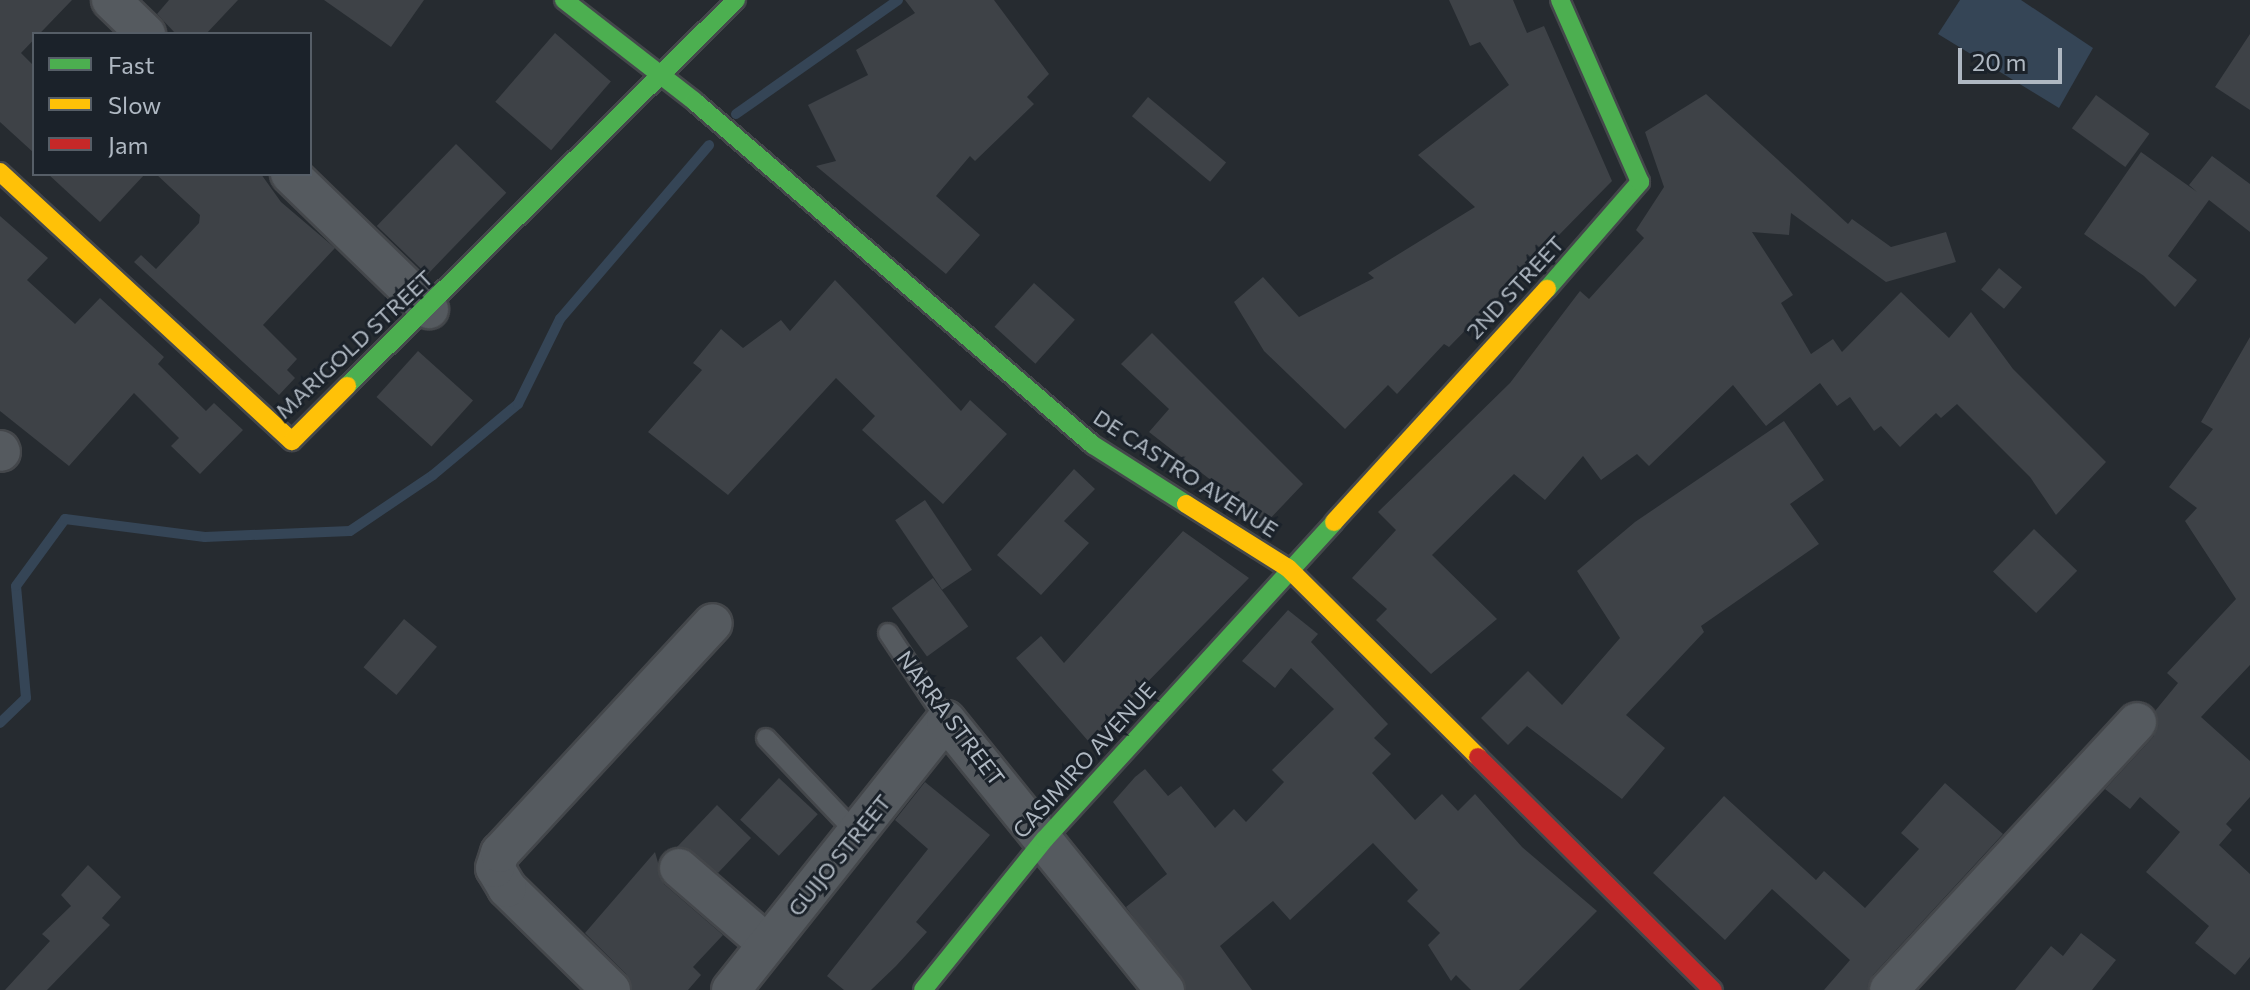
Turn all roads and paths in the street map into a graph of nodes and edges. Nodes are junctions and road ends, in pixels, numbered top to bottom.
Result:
1 (111, 0) edge
2 (564, 0) edge
3 (736, 0) edge
4 (1560, 0) edge
5 (144, 32) edge
6 (659, 72) junction
7 (0, 172) edge
8 (292, 176) edge
9 (429, 309) junction
10 (1288, 568) junction
11 (713, 623) dead end
12 (888, 633) dead end
13 (946, 720) junction
14 (2137, 722) dead end
15 (766, 738) dead end
16 (856, 833) junction
17 (1045, 839) junction
18 (679, 868) dead end
19 (767, 944) junction
20 (1149, 983) edge
21 (611, 990) edge
22 (731, 990) edge
23 (923, 990) edge
24 (1713, 990) edge
25 (1889, 990) edge

1 - 5 street
2 - 6 street, DE CASTRO AVENUE
3 - 6 street, MARIGOLD STREET
4 - 10 street, 2ND STREET
6 - 9 street, MARIGOLD STREET
6 - 10 street, DE CASTRO AVENUE
7 - 9 street, MARIGOLD STREET
8 - 9 street
10 - 17 street, CASIMIRO AVENUE
10 - 24 street, DE CASTRO AVENUE
11 - 21 street
12 - 13 lane, NARRA STREET
13 - 16 street, GUIJO STREET
13 - 17 street, NARRA STREET
14 - 25 street
15 - 16 lane
16 - 19 street, GUIJO STREET
17 - 20 street, NARRA STREET
17 - 23 street, CASIMIRO AVENUE
18 - 19 street
19 - 22 street, GUIJO STREET

